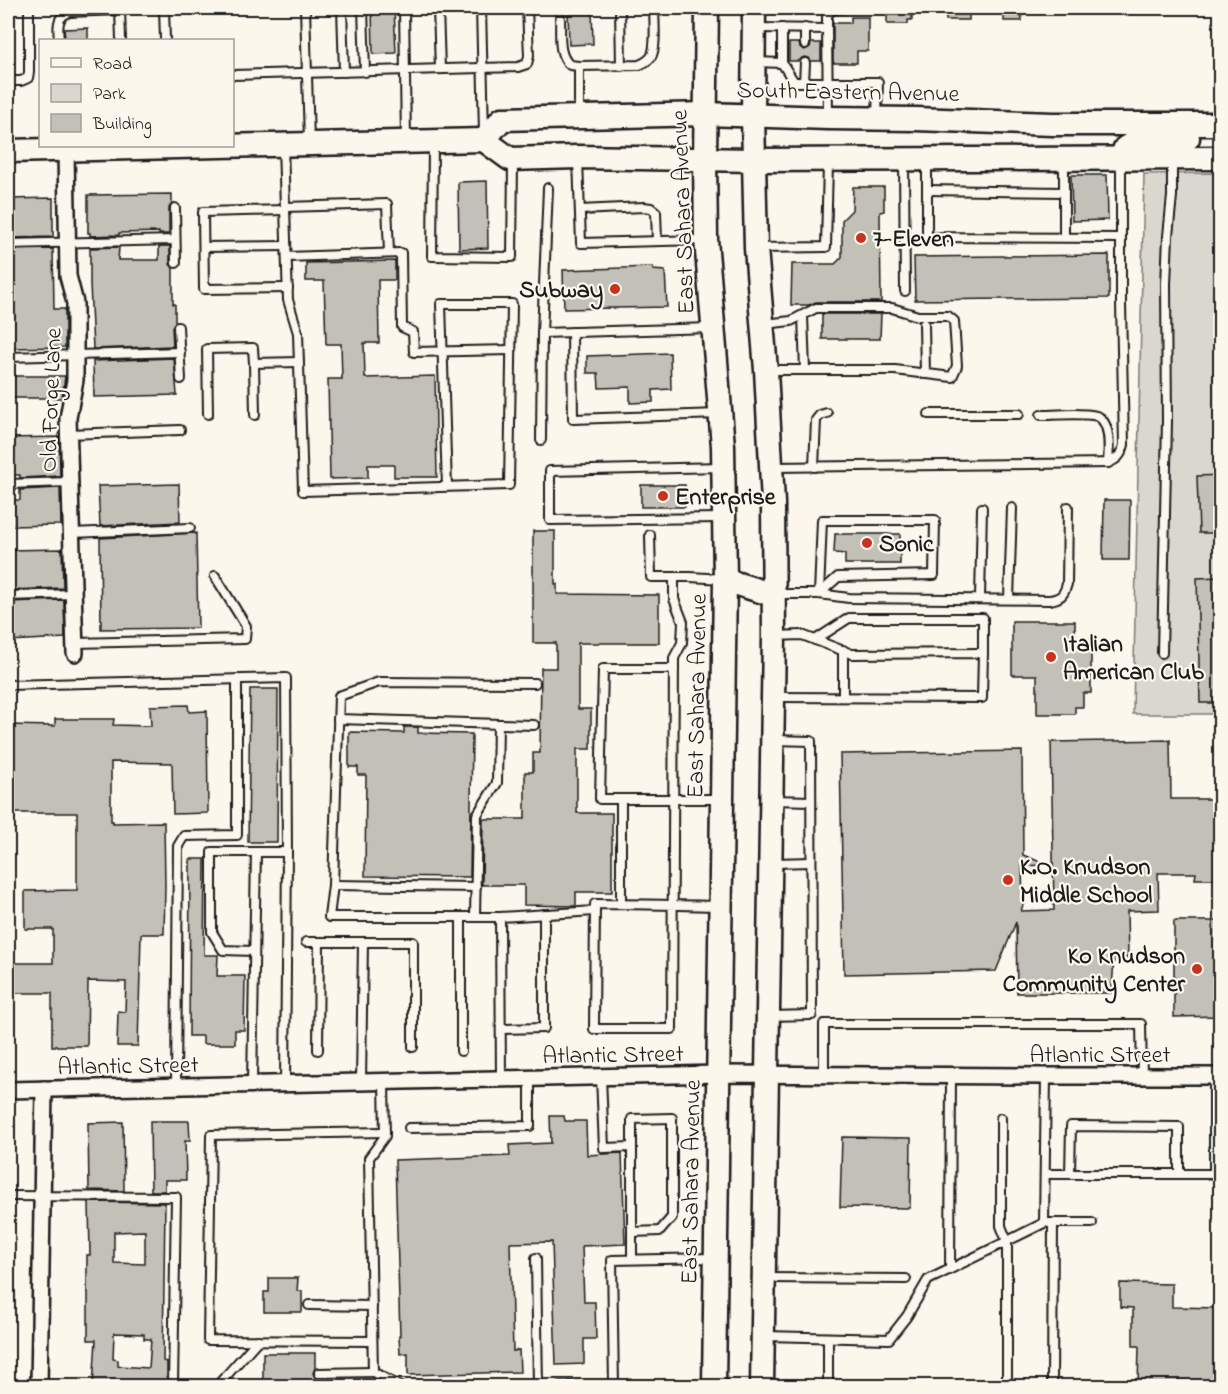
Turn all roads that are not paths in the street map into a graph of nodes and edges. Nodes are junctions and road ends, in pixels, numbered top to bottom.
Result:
1 (29, 8) edge
2 (164, 8) edge
3 (305, 8) edge
4 (342, 8) edge
5 (363, 8) edge
6 (404, 8) edge
7 (438, 8) edge
8 (481, 8) edge
9 (527, 8) edge
10 (620, 8) edge
11 (654, 8) edge
12 (707, 8) edge
13 (846, 8) edge
14 (120, 9) edge
15 (560, 13) edge
16 (754, 18) edge
17 (782, 28) junction
18 (805, 28) junction
19 (827, 28) junction
20 (59, 39) edge
21 (121, 39) edge
22 (165, 39) edge
23 (805, 44) dead end
24 (753, 62) junction
25 (782, 63) junction
26 (805, 63) dead end
27 (579, 66) junction
28 (621, 66) junction
29 (482, 68) junction
30 (440, 69) junction
31 (405, 71) junction
32 (344, 72) junction
33 (365, 72) junction
34 (307, 73) junction
35 (234, 75) edge
36 (8, 81) edge
37 (804, 82) junction
38 (828, 82) junction
39 (706, 114) junction
40 (753, 116) junction
41 (579, 118) junction
42 (828, 118) junction
43 (877, 118) junction
44 (1221, 124) edge
45 (1221, 138) edge
46 (484, 140) junction
47 (433, 141) junction
48 (406, 142) junction
49 (309, 144) junction
50 (283, 145) junction
51 (234, 146) edge
52 (169, 147) edge
53 (66, 150) junction
54 (8, 152) edge
55 (578, 157) junction
56 (705, 158) junction
57 (1121, 158) junction
58 (1172, 158) junction
59 (1221, 158) edge
60 (513, 159) junction
61 (903, 159) junction
62 (927, 159) junction
63 (1065, 159) junction
64 (754, 160) junction
65 (828, 160) junction
66 (548, 189) dead end
67 (927, 190) junction
68 (1064, 192) junction
69 (175, 208) dead end
70 (285, 209) junction
71 (580, 210) junction
72 (1064, 237) junction
73 (1121, 238) junction
74 (175, 240) junction
75 (706, 240) junction
76 (657, 241) junction
77 (67, 243) junction
78 (8, 244) edge
79 (286, 246) junction
80 (204, 247) junction
81 (756, 248) junction
82 (389, 253) junction
83 (287, 257) junction
84 (176, 262) dead end
85 (288, 288) junction
86 (904, 291) dead end
87 (803, 316) junction
88 (763, 324) junction
89 (924, 324) dead end
90 (178, 327) dead end
91 (712, 328) junction
92 (572, 332) junction
93 (542, 333) junction
94 (511, 350) junction
95 (443, 351) junction
96 (180, 352) junction
97 (75, 355) junction
98 (8, 357) edge
99 (299, 362) junction
100 (254, 363) junction
101 (766, 370) junction
102 (805, 370) junction
103 (925, 374) junction
104 (181, 379) dead end
105 (827, 413) dead end
106 (208, 414) dead end
107 (720, 414) junction
108 (929, 414) dead end
109 (1019, 414) dead end
110 (255, 415) dead end
111 (1041, 415) dead end
112 (180, 430) dead end
113 (68, 434) junction
114 (541, 440) dead end
115 (1108, 463) junction
116 (724, 467) junction
117 (772, 467) junction
118 (814, 467) junction
119 (70, 482) junction
120 (8, 484) edge
121 (447, 487) junction
122 (1068, 507) dead end
123 (982, 508) dead end
124 (1012, 508) dead end
125 (724, 518) junction
126 (190, 528) dead end
127 (72, 532) junction
128 (650, 535) dead end
129 (215, 576) dead end
130 (674, 577) junction
131 (725, 580) junction
132 (73, 594) junction
133 (819, 594) junction
134 (773, 595) junction
135 (8, 596) edge
136 (980, 598) junction
137 (1010, 599) junction
138 (774, 636) junction
139 (815, 640) junction
140 (75, 648) joint
141 (843, 650) junction
142 (983, 653) junction
143 (1162, 653) dead end
144 (674, 669) junction
145 (237, 679) junction
146 (535, 683) dead end
147 (8, 685) edge
148 (772, 697) junction
149 (843, 697) junction
150 (338, 719) junction
151 (498, 724) junction
152 (534, 725) dead end
153 (772, 740) junction
154 (621, 799) junction
155 (673, 799) junction
156 (722, 799) junction
157 (771, 800) junction
158 (811, 801) junction
159 (256, 852) junction
160 (287, 852) junction
161 (811, 862) junction
162 (770, 863) junction
163 (333, 885) junction
164 (476, 887) junction
165 (621, 904) junction
166 (673, 905) junction
167 (721, 906) junction
168 (595, 911) junction
169 (544, 914) junction
170 (461, 917) junction
171 (475, 917) junction
172 (500, 917) junction
173 (306, 942) dead end
174 (319, 942) junction
175 (363, 942) junction
176 (254, 951) junction
177 (812, 1015) junction
178 (768, 1016) junction
179 (824, 1024) junction
180 (501, 1029) junction
181 (413, 1047) dead end
182 (318, 1050) dead end
183 (461, 1051) dead end
184 (719, 1074) junction
185 (766, 1075) junction
186 (824, 1076) junction
187 (951, 1076) junction
188 (1047, 1076) junction
189 (1143, 1076) junction
190 (1217, 1076) edge
191 (601, 1077) junction
192 (501, 1079) junction
193 (530, 1079) junction
194 (361, 1082) junction
195 (384, 1082) junction
196 (252, 1084) junction
197 (285, 1084) junction
198 (176, 1086) junction
199 (44, 1089) junction
200 (8, 1090) edge
201 (1000, 1118) dead end
202 (409, 1128) dead end
203 (385, 1132) junction
204 (632, 1147) junction
205 (1045, 1174) junction
206 (1071, 1174) junction
207 (1179, 1174) junction
208 (8, 1196) edge
209 (43, 1196) junction
210 (1049, 1223) junction
211 (1092, 1223) dead end
212 (632, 1232) junction
213 (1007, 1241) junction
214 (536, 1258) dead end
215 (715, 1258) junction
216 (632, 1259) junction
217 (950, 1269) junction
218 (764, 1278) junction
219 (906, 1278) dead end
220 (309, 1305) dead end
221 (372, 1306) junction
222 (763, 1336) junction
223 (828, 1338) junction
224 (258, 1340) junction
225 (372, 1341) junction
226 (373, 1372) junction
227 (319, 1373) dead end
228 (39, 1386) edge
229 (173, 1386) edge
230 (217, 1386) edge
231 (399, 1386) edge
232 (538, 1386) edge
233 (561, 1386) edge
234 (579, 1386) edge
235 (614, 1386) edge
236 (714, 1386) edge
237 (762, 1386) edge
238 (828, 1386) edge
239 (1007, 1386) edge
240 (1052, 1386) edge

1 - 36 lane
2 - 22 lane
3 - 34 lane
4 - 32 lane
5 - 33 lane
6 - 31 lane
7 - 30 lane
8 - 29 lane
9 - 29 lane
10 - 28 lane
11 - 28 lane
12 - 39 main road, East Sahara Avenue
13 - 19 lane
14 - 20 lane
14 - 21 lane
15 - 27 lane
16 - 17 lane
16 - 24 main road
17 - 18 lane
17 - 25 lane
18 - 19 lane
18 - 23 lane
19 - 38 lane
24 - 25 lane
24 - 40 main road
25 - 37 lane
26 - 37 lane
27 - 28 lane
27 - 41 lane
29 - 30 lane
29 - 46 lane
30 - 31 lane
31 - 33 lane
31 - 48 lane
32 - 33 lane
32 - 34 lane
34 - 35 lane
34 - 49 lane
37 - 38 lane
38 - 42 lane
38 - 43 lane
39 - 40 main road, South Eastern Avenue
39 - 41 main road, South Eastern Avenue
39 - 56 main road, East Sahara Avenue
40 - 42 main road, South Eastern Avenue
40 - 64 main road
41 - 46 main road, South Eastern Avenue
42 - 43 main road, South Eastern Avenue
43 - 44 main road, South Eastern Avenue
45 - 57 main road
46 - 47 main road
46 - 60 main road
47 - 48 main road
47 - 60 lane
48 - 49 main road
49 - 50 main road
50 - 51 main road
50 - 70 lane
52 - 53 main road
53 - 54 main road
53 - 77 street, Old Forge Lane
55 - 56 main road
55 - 60 main road
55 - 71 lane
56 - 64 main road
56 - 75 main road, East Sahara Avenue
57 - 58 main road
57 - 63 main road
57 - 73 lane
58 - 59 main road
58 - 143 lane
61 - 62 main road
61 - 65 main road
61 - 86 lane
62 - 63 main road
62 - 67 lane
63 - 68 lane
64 - 65 main road
64 - 81 main road
65 - 81 lane
66 - 93 lane
67 - 68 lane
67 - 72 lane
68 - 72 lane
69 - 74 lane
70 - 79 lane
70 - 80 lane
70 - 82 lane
71 - 76 lane
71 - 76 lane
72 - 73 lane
73 - 115 lane
74 - 77 lane
74 - 84 lane
75 - 76 lane
75 - 91 main road, East Sahara Avenue
77 - 78 lane
77 - 97 street, Old Forge Lane
79 - 80 lane
79 - 83 lane
80 - 85 lane
81 - 88 main road
82 - 83 lane
82 - 95 lane
83 - 85 lane
85 - 99 lane
87 - 88 lane
87 - 102 lane
87 - 103 lane
88 - 101 main road
89 - 103 lane
90 - 96 lane
91 - 92 lane
91 - 107 main road, East Sahara Avenue
92 - 93 lane
92 - 107 lane
93 - 114 lane
94 - 95 lane
94 - 95 lane
94 - 121 lane
95 - 121 lane
96 - 97 lane
96 - 104 lane
97 - 98 lane
97 - 113 street, Old Forge Lane
99 - 100 lane
99 - 121 lane
100 - 106 lane
100 - 110 lane
101 - 102 lane
101 - 117 main road
102 - 103 lane
105 - 118 lane
107 - 116 main road, East Sahara Avenue
108 - 109 lane
111 - 115 lane
112 - 113 lane
113 - 119 street, Old Forge Lane
115 - 118 lane
116 - 125 main road, East Sahara Avenue
116 - 125 lane
117 - 118 lane
117 - 134 main road
119 - 120 lane
119 - 127 street, Old Forge Lane
122 - 137 lane
123 - 136 lane
124 - 137 lane
125 - 131 main road, East Sahara Avenue
126 - 127 lane
127 - 132 street, Old Forge Lane
128 - 130 lane
129 - 140 lane
130 - 131 lane
130 - 144 lane
131 - 134 main road
131 - 156 main road, East Sahara Avenue
132 - 135 lane
132 - 140 street, Old Forge Lane
133 - 133 lane
133 - 134 lane
133 - 136 lane
134 - 138 main road
136 - 137 lane
138 - 139 lane
138 - 148 main road
139 - 141 lane
139 - 142 lane
141 - 142 lane
141 - 149 lane
142 - 149 lane
144 - 154 lane
144 - 155 lane
145 - 147 lane
145 - 160 lane
145 - 198 lane
146 - 150 lane
148 - 149 lane
148 - 153 main road
150 - 151 lane
150 - 163 lane
151 - 152 lane
151 - 164 lane
153 - 157 main road
153 - 158 lane
154 - 155 lane
154 - 165 lane
155 - 156 lane
155 - 166 lane
156 - 167 main road, East Sahara Avenue
157 - 158 lane
157 - 162 main road
158 - 161 lane
159 - 160 lane
159 - 176 lane
159 - 176 lane
160 - 197 lane
161 - 162 lane
161 - 177 lane
162 - 178 main road
163 - 164 lane
163 - 170 lane
164 - 171 lane
165 - 166 lane
165 - 168 lane
166 - 167 lane
166 - 168 lane
167 - 184 main road, East Sahara Avenue
168 - 169 lane
169 - 172 lane
169 - 180 lane
170 - 171 lane
170 - 183 lane
171 - 172 lane
172 - 180 lane
173 - 174 lane
174 - 175 lane
174 - 182 lane
175 - 181 lane
175 - 194 lane
176 - 196 lane
177 - 178 lane
177 - 179 lane
178 - 185 main road
179 - 186 lane
179 - 189 lane
180 - 192 lane
184 - 185 street, Atlantic Street
184 - 191 street, Atlantic Street
184 - 215 main road, East Sahara Avenue
185 - 186 street, Atlantic Street
185 - 218 main road
186 - 187 street, Atlantic Street
187 - 188 street, Atlantic Street
187 - 217 lane
188 - 189 street, Atlantic Street
188 - 205 lane
189 - 190 street, Atlantic Street
190 - 207 lane
191 - 193 street, Atlantic Street
191 - 204 lane
192 - 193 street, Atlantic Street
192 - 195 street, Atlantic Street
193 - 202 lane
194 - 195 street, Atlantic Street
194 - 197 street, Atlantic Street
195 - 203 lane
196 - 197 street, Atlantic Street
196 - 198 street, Atlantic Street
198 - 199 street, Atlantic Street
199 - 200 street, Atlantic Street
199 - 209 street
201 - 213 lane
203 - 221 lane
203 - 224 lane
204 - 212 lane
204 - 212 lane
205 - 206 lane
205 - 210 lane
206 - 207 lane
206 - 207 lane
208 - 209 lane
209 - 228 street
209 - 229 lane
210 - 211 lane
210 - 213 lane
210 - 240 lane
212 - 216 lane
213 - 217 lane
213 - 239 lane
214 - 232 lane
215 - 216 lane
215 - 236 main road, East Sahara Avenue
216 - 235 lane
217 - 223 lane
218 - 219 lane
218 - 222 main road
220 - 221 lane
221 - 225 lane
222 - 223 lane
222 - 237 main road
223 - 238 lane
224 - 225 lane
224 - 230 lane
225 - 226 lane
226 - 227 lane
226 - 231 lane
233 - 234 lane

